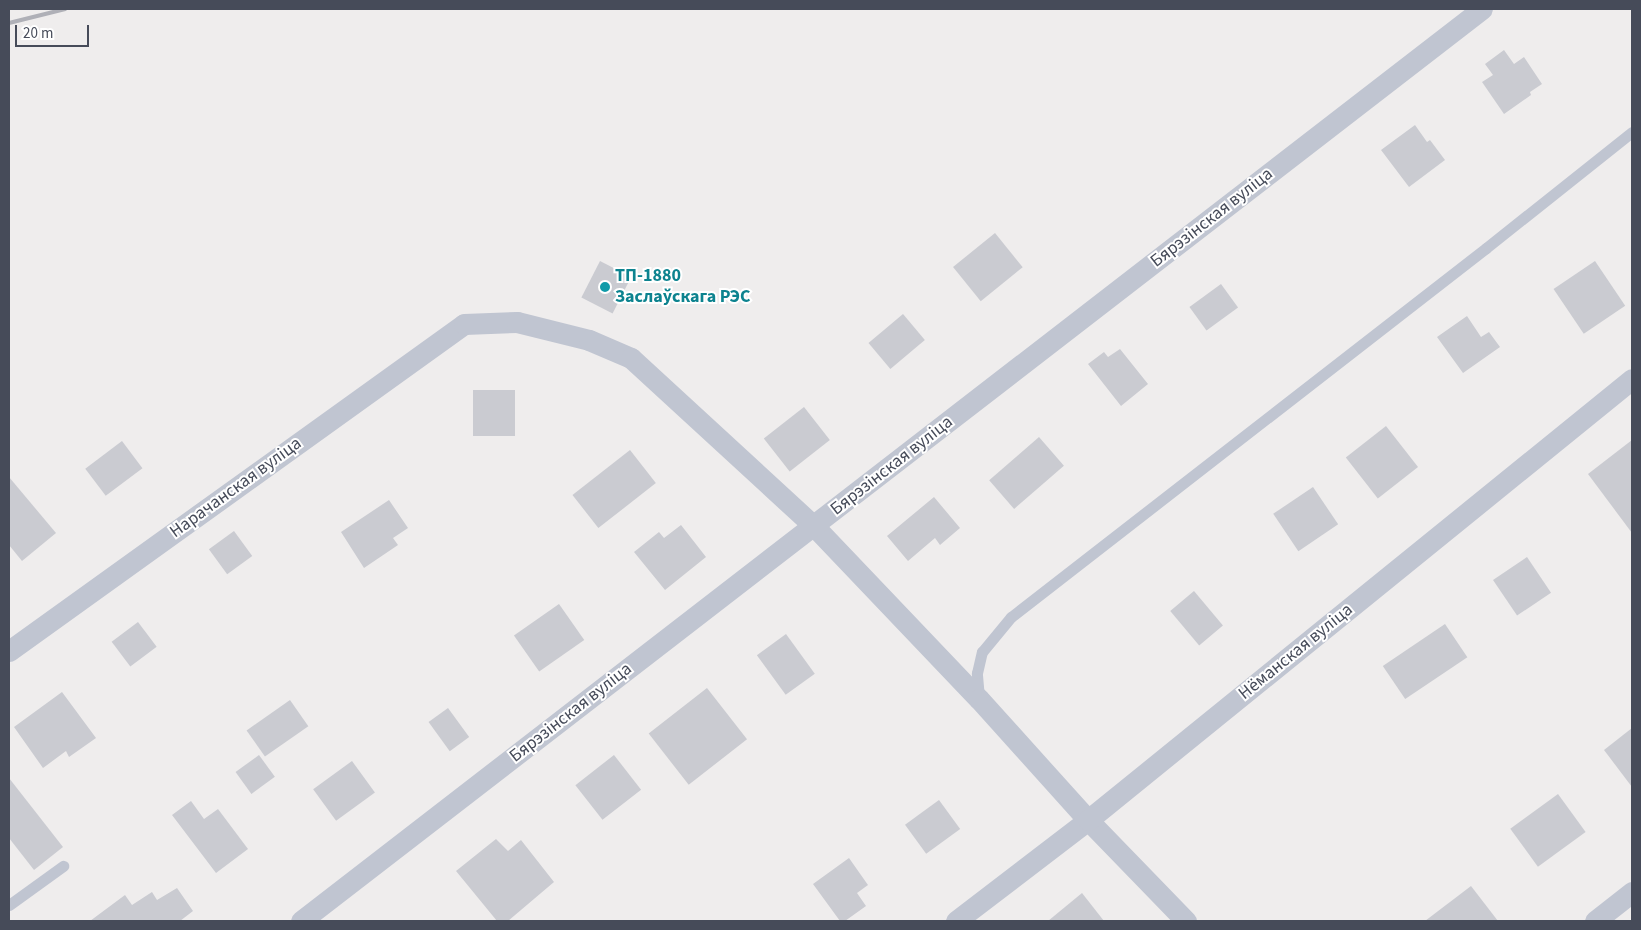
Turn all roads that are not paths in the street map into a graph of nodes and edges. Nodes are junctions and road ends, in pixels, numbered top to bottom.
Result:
1 (1482, 9) edge
2 (1632, 132) edge
3 (1632, 379) edge
4 (814, 526) junction
5 (9, 651) edge
6 (979, 699) junction
7 (1088, 820) junction
8 (63, 866) dead end
9 (1632, 892) edge
10 (9, 904) edge
11 (301, 921) edge
12 (956, 921) edge
13 (1186, 921) edge
14 (1595, 921) edge

1 - 4 street, Бярэзінская вуліца
2 - 6 lane
3 - 7 street, Нёманская вуліца
4 - 5 street, Нарачанская вуліца
4 - 6 street
4 - 11 street, Бярэзінская вуліца
6 - 7 street
7 - 12 street, Нёманская вуліца
7 - 13 street
8 - 10 lane
9 - 14 street

